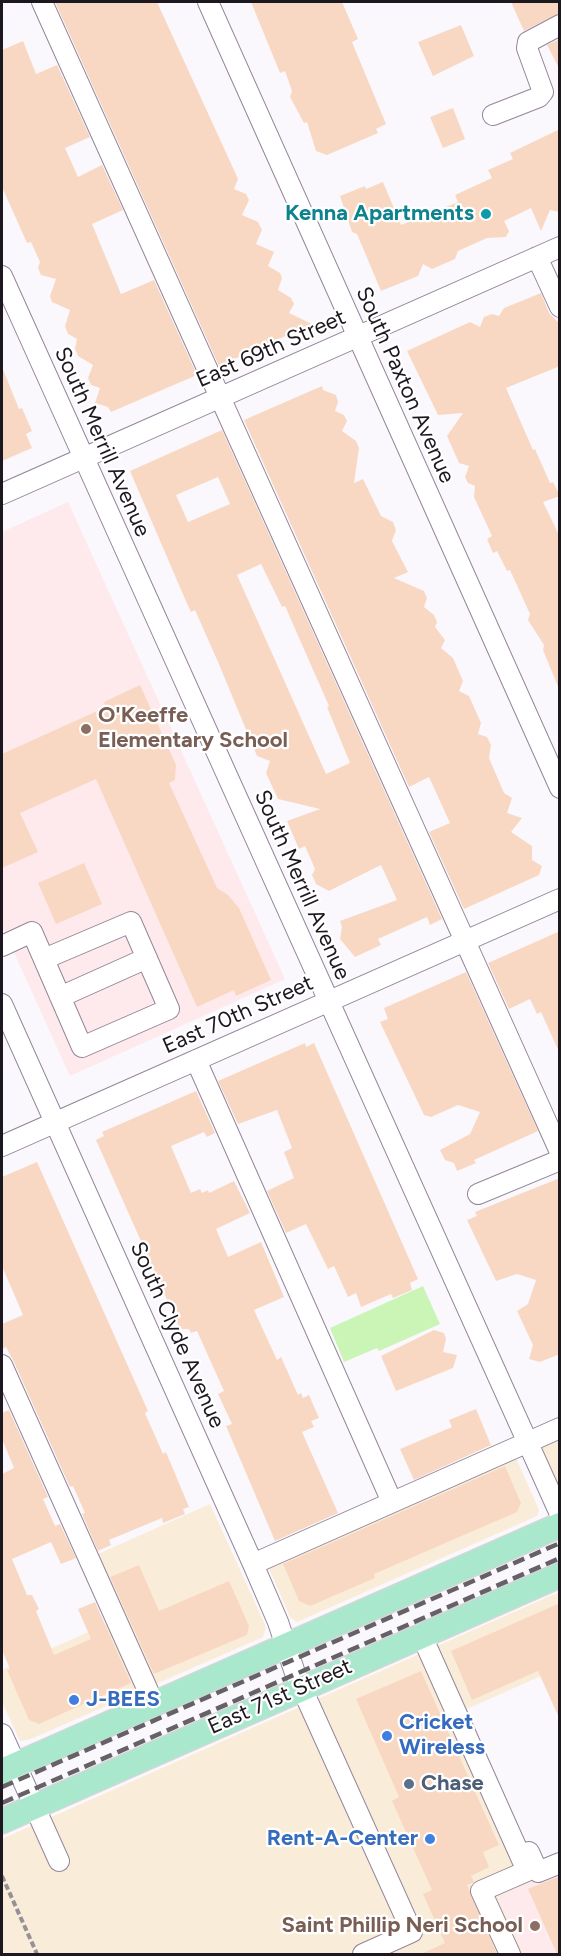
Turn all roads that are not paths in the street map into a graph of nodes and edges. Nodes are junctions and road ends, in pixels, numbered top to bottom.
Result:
1 (42, 2) edge
2 (207, 2) edge
3 (560, 25) edge
4 (493, 115) dead end
5 (560, 248) edge
6 (537, 257) junction
7 (2, 276) edge
8 (560, 307) edge
9 (357, 337) junction
10 (220, 398) junction
11 (83, 458) junction
12 (2, 494) edge
13 (560, 788) edge
14 (560, 899) edge
15 (465, 941) junction
16 (2, 946) edge
17 (147, 958) junction
18 (44, 960) junction
19 (60, 997) junction
20 (328, 1002) junction
21 (2, 1004) edge
22 (196, 1060) junction
23 (55, 1122) junction
24 (2, 1146) edge
25 (560, 1152) edge
26 (560, 1160) edge
27 (478, 1194) dead end
28 (2, 1365) edge
29 (560, 1428) edge
30 (526, 1443) junction
31 (392, 1502) junction
32 (560, 1514) edge
33 (560, 1525) edge
34 (253, 1564) junction
35 (560, 1575) edge
36 (427, 1632) junction
37 (286, 1645) junction
38 (303, 1689) junction
39 (154, 1704) junction
40 (2, 1734) edge
41 (8, 1768) edge
42 (34, 1807) junction
43 (2, 1821) edge
44 (59, 1861) dead end
45 (560, 1863) edge
46 (363, 1954) edge
47 (510, 1954) edge

1 - 10 street
2 - 9 street, South Paxton Avenue
3 - 4 street
5 - 6 street, East 69th Street
6 - 8 street
6 - 9 street, East 69th Street
7 - 11 street, South Merrill Avenue
9 - 10 street, East 69th Street
9 - 13 street, South Paxton Avenue
10 - 11 street, East 69th Street
10 - 15 street
11 - 12 street, East 69th Street
11 - 20 street, South Merrill Avenue
14 - 15 street, East 70th Street
15 - 20 street, East 70th Street
15 - 25 street
16 - 18 street
17 - 18 street
17 - 19 street
17 - 19 street
18 - 19 street
20 - 22 street, East 70th Street
20 - 30 street, South Merrill Avenue
21 - 23 street, South Clyde Avenue
22 - 23 street, East 70th Street
22 - 31 street
23 - 24 street, East 70th Street
23 - 34 street, South Clyde Avenue
26 - 27 street
28 - 39 street
29 - 30 street
30 - 31 street
30 - 32 street, South Merrill Avenue
31 - 34 street
33 - 37 main road, East 71st Street
34 - 37 street, South Clyde Avenue
35 - 36 main road, East 71st Street
36 - 38 main road, East 71st Street
36 - 45 street
36 - 47 street
37 - 38 street, South Clyde Avenue
37 - 39 main road, East 71st Street
38 - 42 main road, East 71st Street
38 - 46 street, South Clyde Avenue
39 - 41 main road, East 71st Street
40 - 41 street
41 - 42 street
42 - 43 main road, East 71st Street
42 - 44 street

